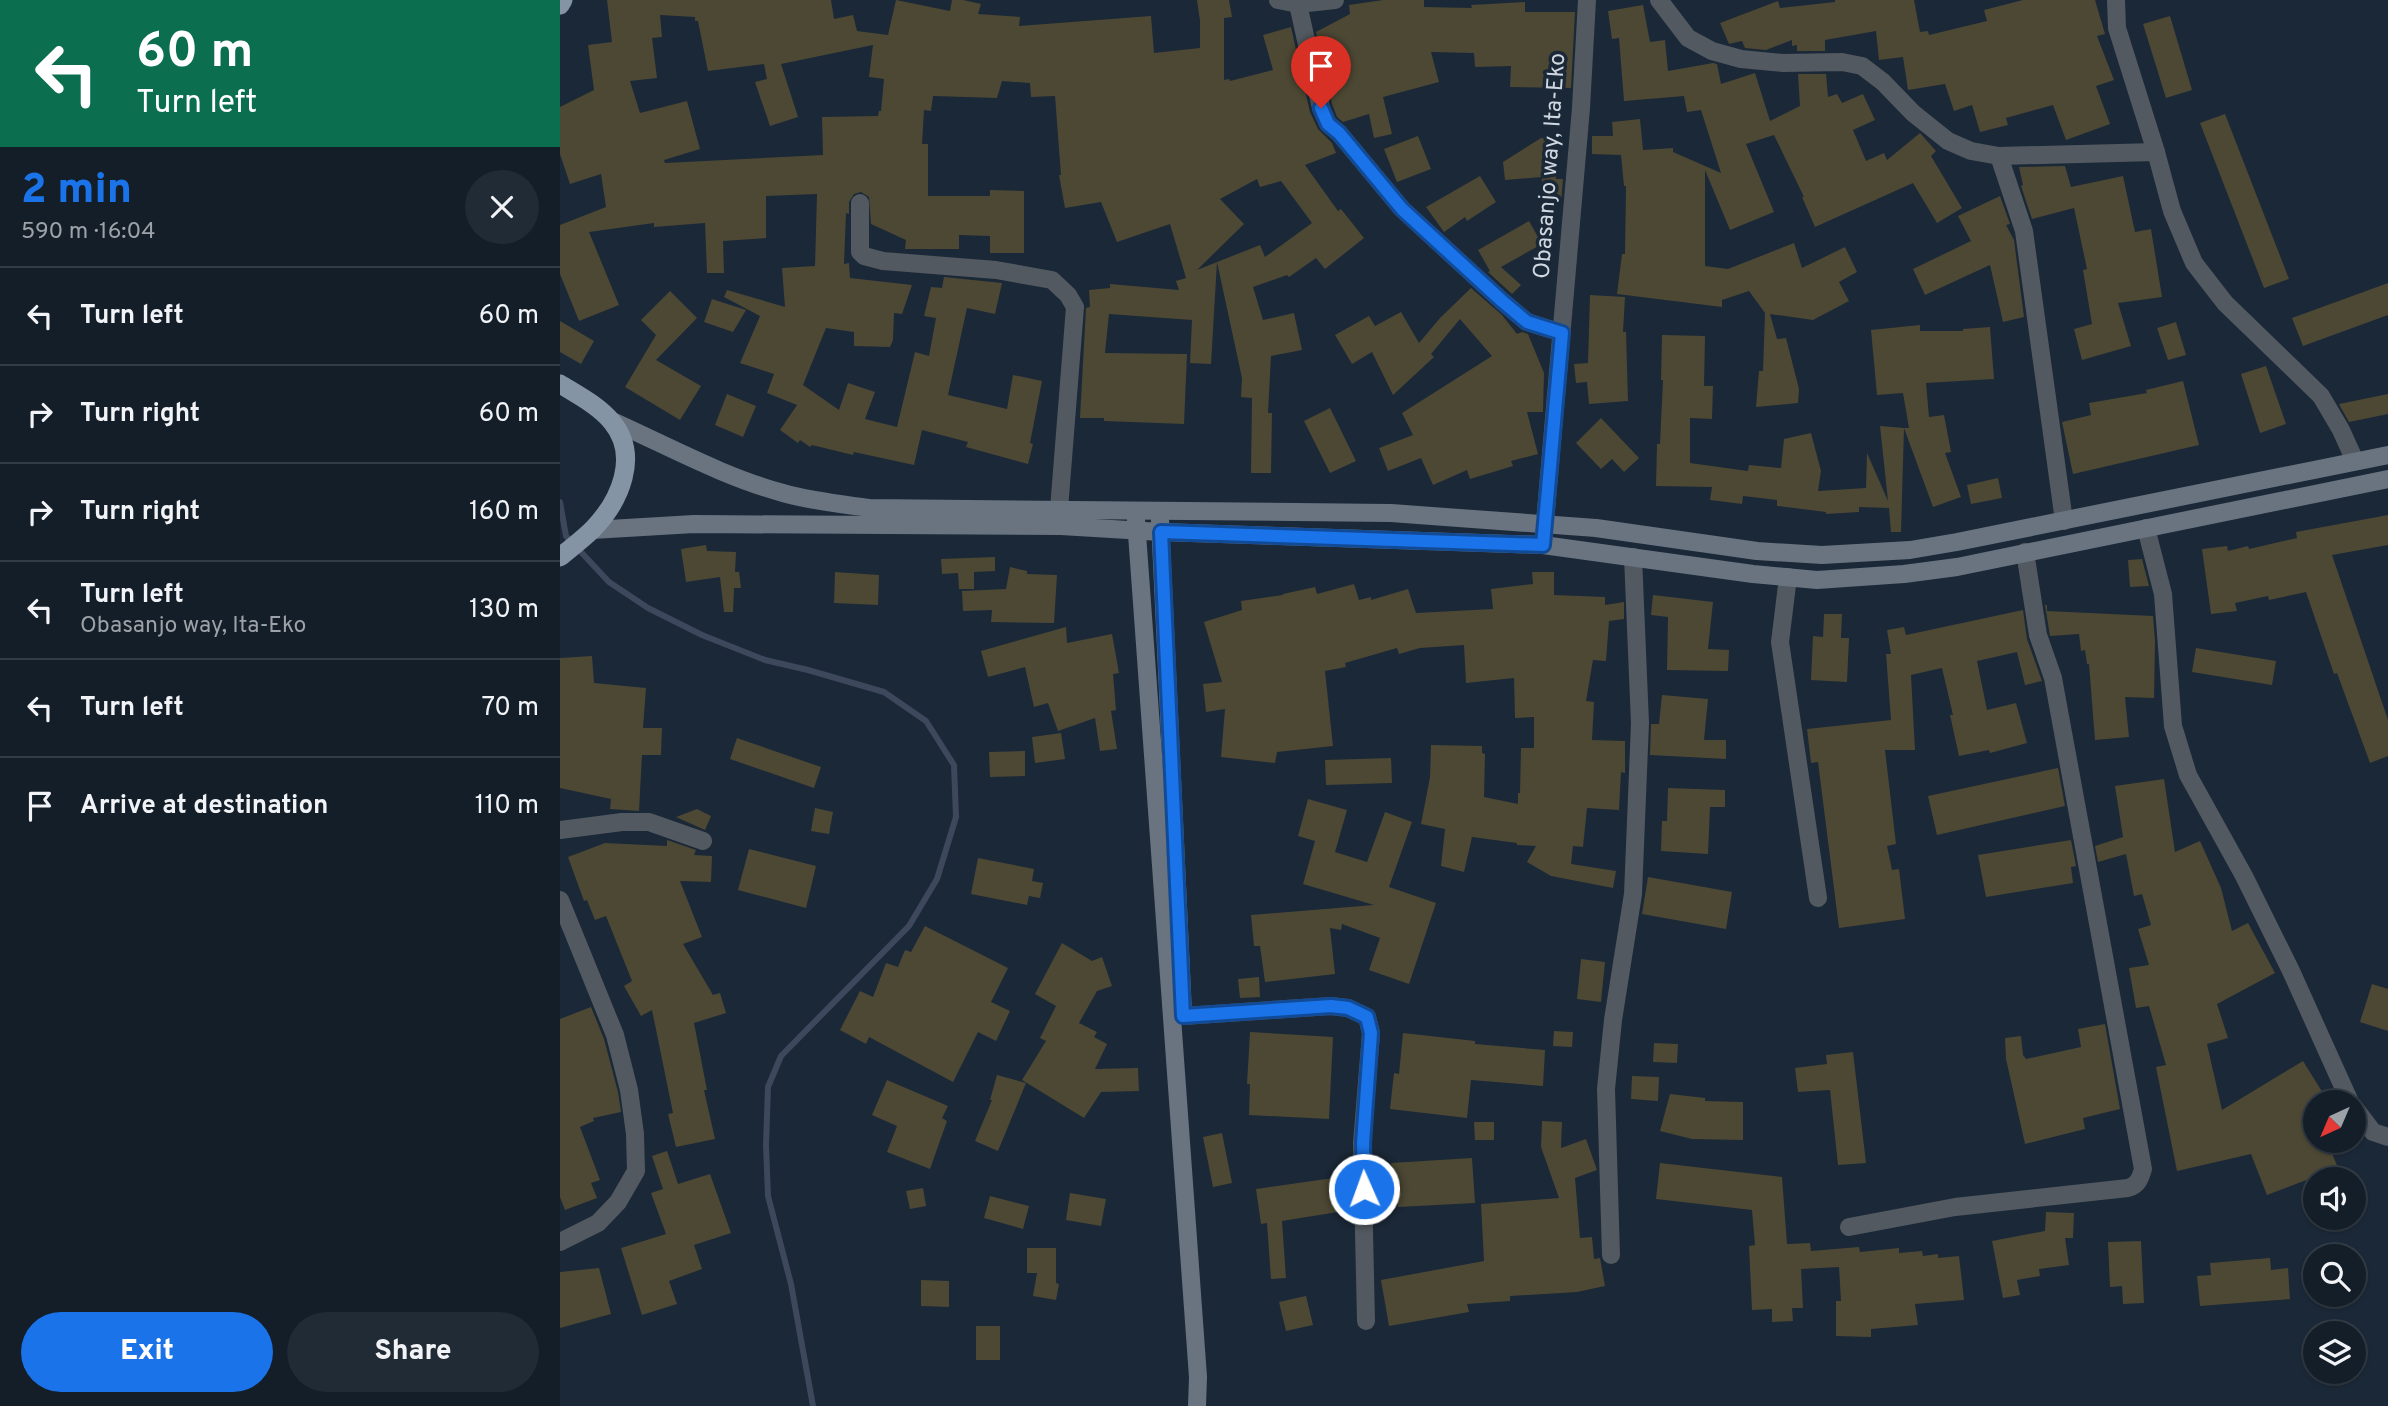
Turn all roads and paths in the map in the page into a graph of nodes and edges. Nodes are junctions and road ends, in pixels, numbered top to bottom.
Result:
1 (563, 0) edge
2 (1278, 0) edge
3 (1335, 0) edge
4 (1587, 0) edge
5 (1658, 0) edge
6 (2116, 0) edge
7 (1298, 4) junction
8 (560, 5) edge
9 (2156, 152) junction
10 (1998, 156) junction
11 (860, 203) dead end
12 (1562, 333) junction
13 (560, 384) edge
14 (612, 421) junction
15 (2388, 455) edge
16 (2355, 461) junction
17 (2388, 479) edge
18 (1059, 509) junction
19 (1135, 510) junction
20 (1159, 510) junction
21 (2064, 521) junction
22 (1543, 525) junction
23 (2146, 528) junction
24 (592, 530) junction
25 (1136, 530) junction
26 (1161, 532) junction
27 (1543, 545) junction
28 (2025, 552) junction
29 (1633, 556) junction
30 (560, 557) edge
31 (1788, 577) junction
32 (560, 830) edge
33 (703, 841) dead end
34 (1818, 898) dead end
35 (560, 900) edge
36 (1183, 1016) junction
37 (2345, 1090) edge
38 (2366, 1123) edge
39 (2388, 1137) edge
40 (1849, 1227) dead end
41 (560, 1242) edge
42 (1611, 1255) dead end
43 (1366, 1321) dead end
44 (1197, 1406) edge
45 (1207, 1406) edge

1 - 8 highway
2 - 7 street
3 - 7 street
4 - 12 street, Obasanjo way, Ita-Eko
5 - 10 street
6 - 9 street
7 - 12 street
9 - 10 street
9 - 16 street
10 - 21 street
11 - 18 street
12 - 22 street, Obasanjo way, Ita-Eko
13 - 14 highway
14 - 18 main road
14 - 24 highway
15 - 16 main road
16 - 21 main road
17 - 23 main road
18 - 19 main road
19 - 20 main road
19 - 25 main road
20 - 22 main road
20 - 26 main road
21 - 22 main road
22 - 27 street, Obasanjo way, Ita-Eko
23 - 28 main road
23 - 37 street
24 - 25 main road
24 - 30 highway
25 - 26 main road
25 - 44 main road
26 - 27 main road
26 - 36 main road
27 - 29 main road
28 - 31 main road
28 - 40 street
29 - 31 main road
29 - 42 street
31 - 34 street
32 - 33 street
35 - 41 street
36 - 43 street
36 - 45 main road
38 - 39 street

